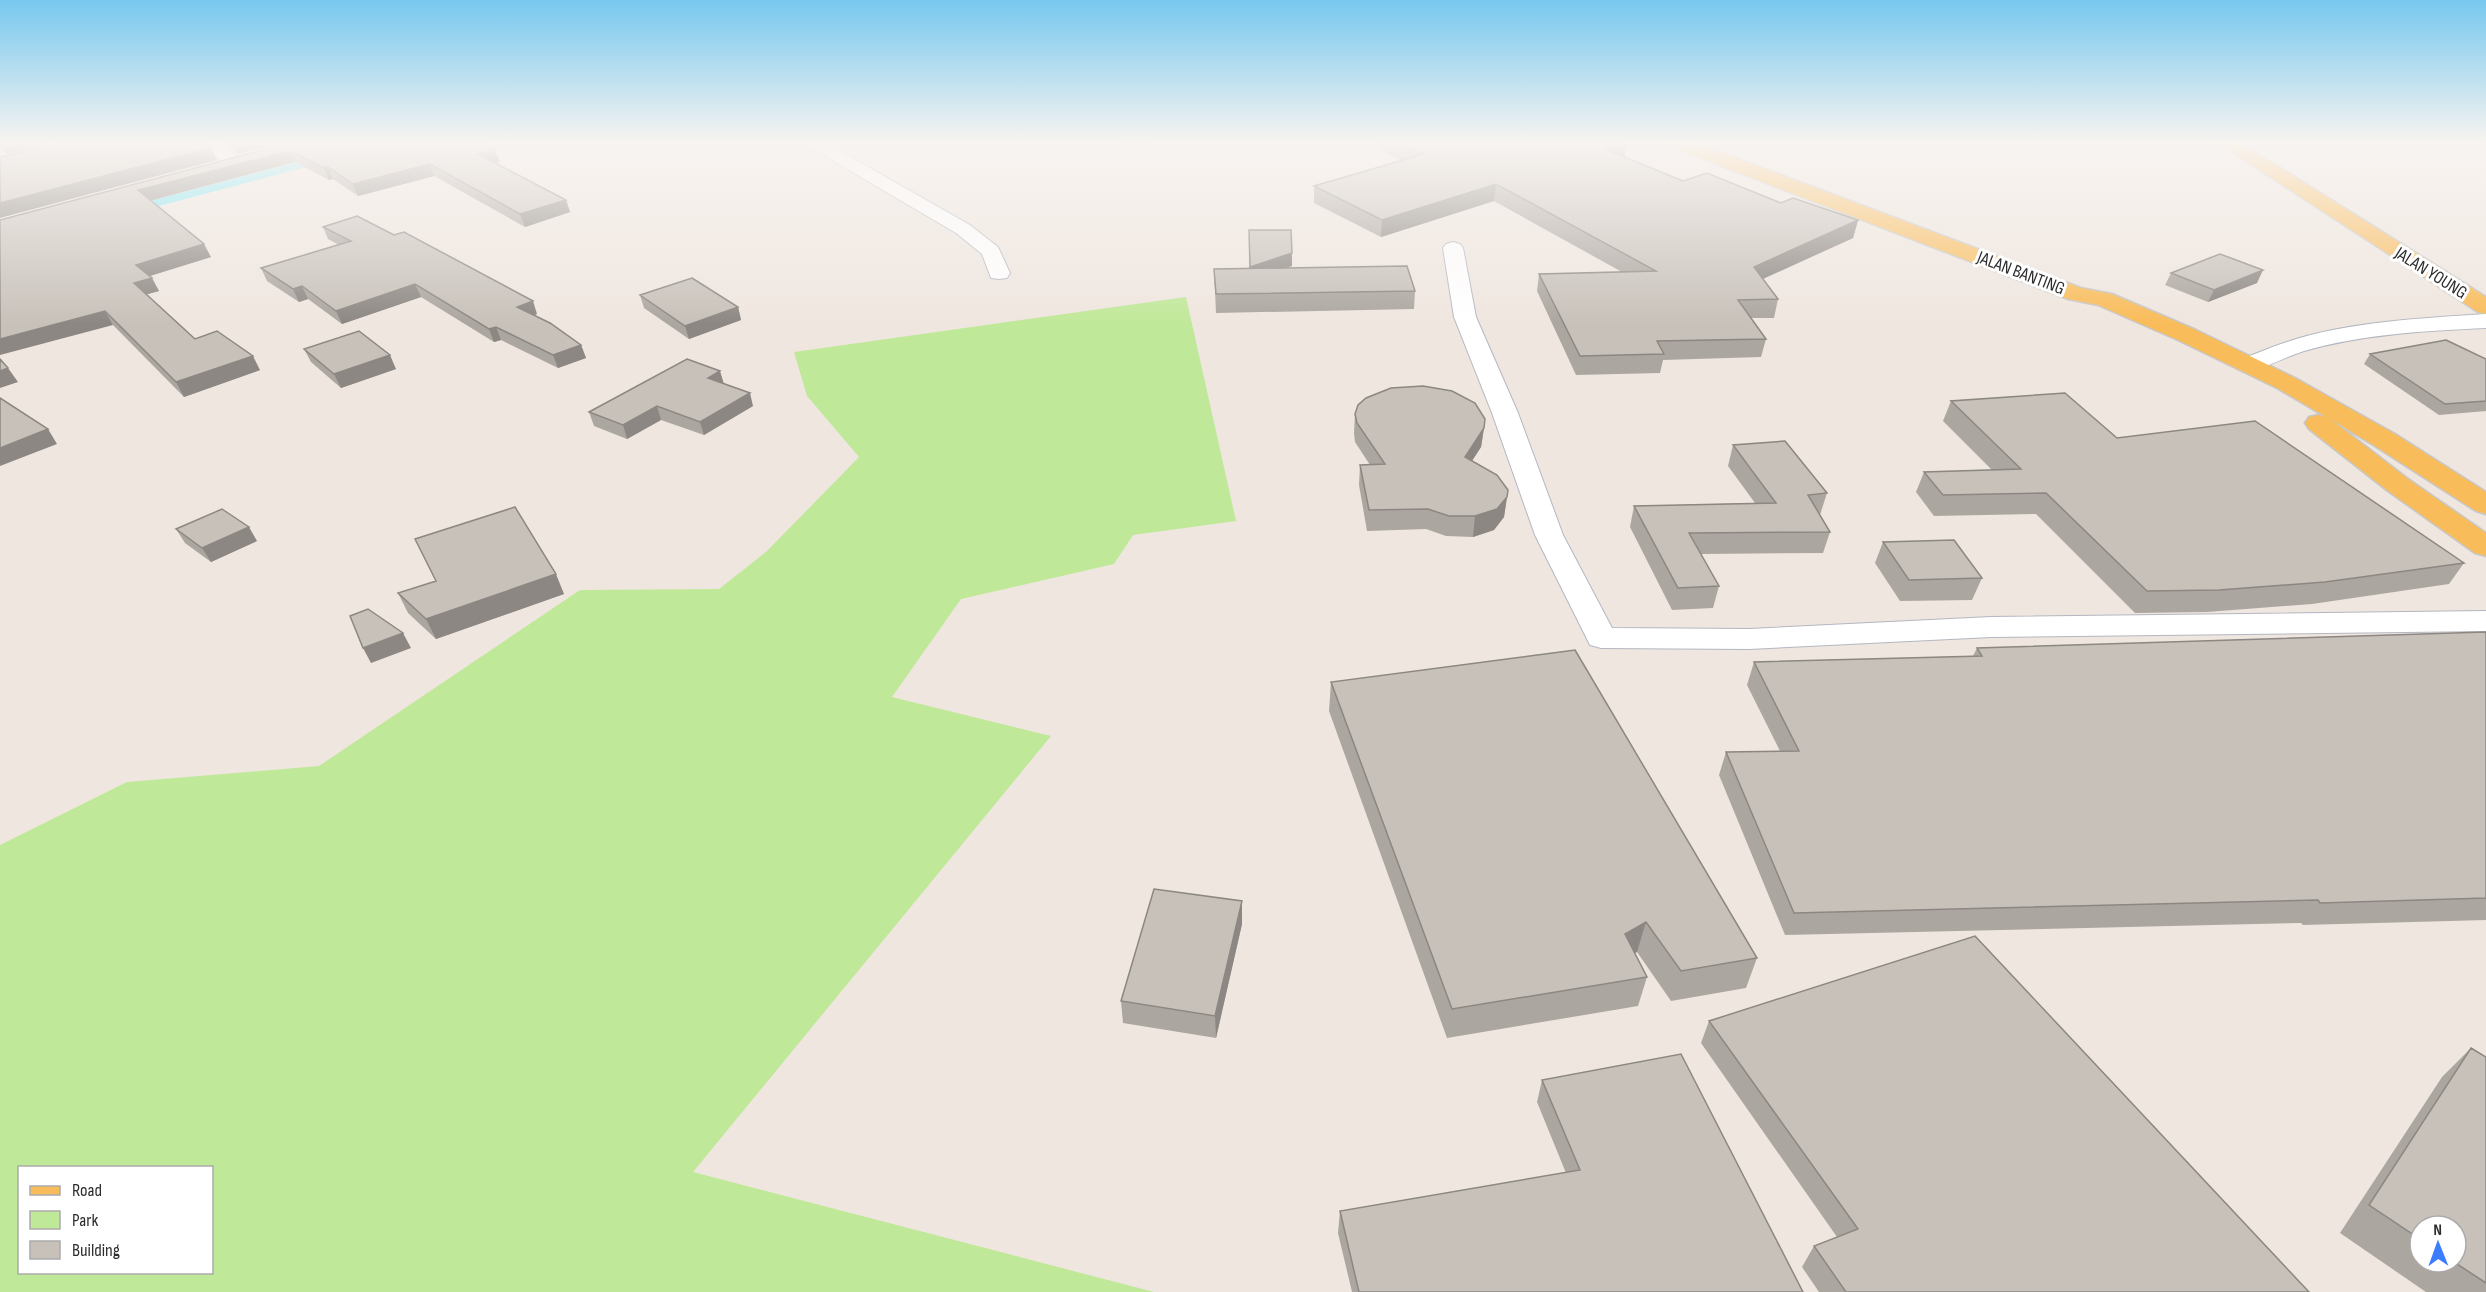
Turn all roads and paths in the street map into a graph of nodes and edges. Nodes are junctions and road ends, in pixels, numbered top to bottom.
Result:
1 (918, 203) edge
2 (1838, 203) edge
3 (2320, 203) edge
4 (1453, 248) dead end
5 (999, 273) dead end
6 (2076, 294) junction
7 (2485, 311) edge
8 (2248, 365) junction
9 (2343, 427) junction
10 (2385, 440) junction
11 (2486, 484) edge
12 (2486, 505) edge
13 (2484, 536) edge
14 (2486, 621) edge

1 - 5 street
2 - 6 main road, JALAN BANTING
3 - 7 main road, JALAN YOUNG
4 - 14 street
6 - 8 main road, JALAN BANTING
6 - 9 main road
7 - 8 street
8 - 9 main road, JALAN BANTING
9 - 10 main road
9 - 13 main road
10 - 11 main road
10 - 12 main road

